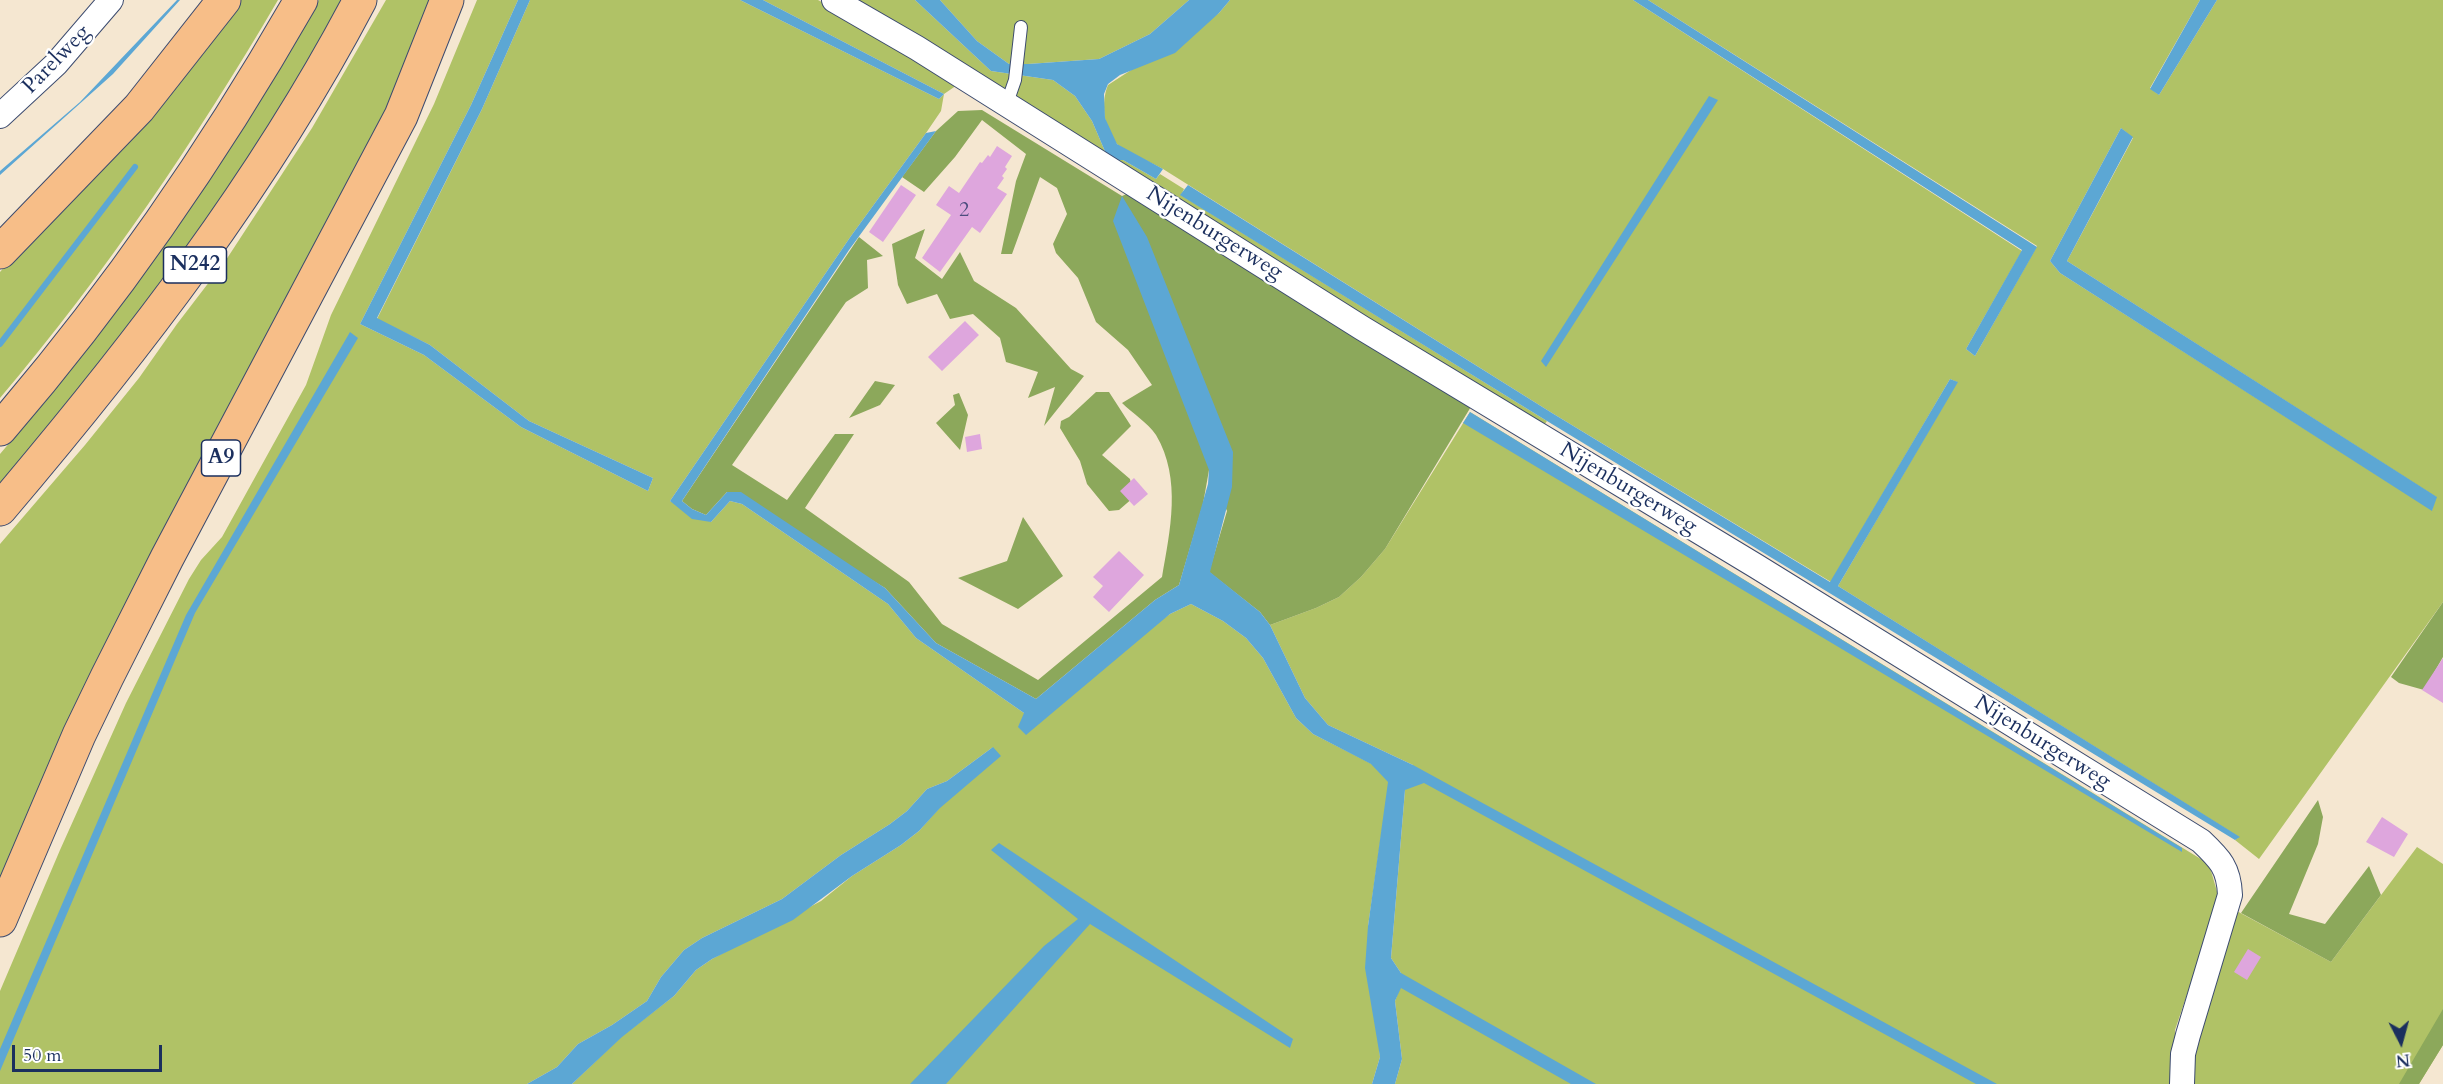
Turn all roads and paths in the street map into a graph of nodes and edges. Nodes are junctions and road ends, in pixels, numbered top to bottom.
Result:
1 (111, 0) edge
2 (224, 0) edge
3 (301, 0) edge
4 (360, 0) edge
5 (447, 0) edge
6 (834, 0) edge
7 (1021, 27) dead end
8 (1007, 103) junction
9 (0, 116) edge
10 (0, 252) edge
11 (0, 429) edge
12 (0, 509) edge
13 (0, 920) edge
14 (2182, 1084) edge

1 - 9 street, Parelweg
2 - 10 highway
3 - 11 highway, N242
4 - 12 highway, N242
5 - 13 highway, A9
6 - 8 street, Nijenburgerweg
7 - 8 lane
8 - 14 street, Nijenburgerweg

